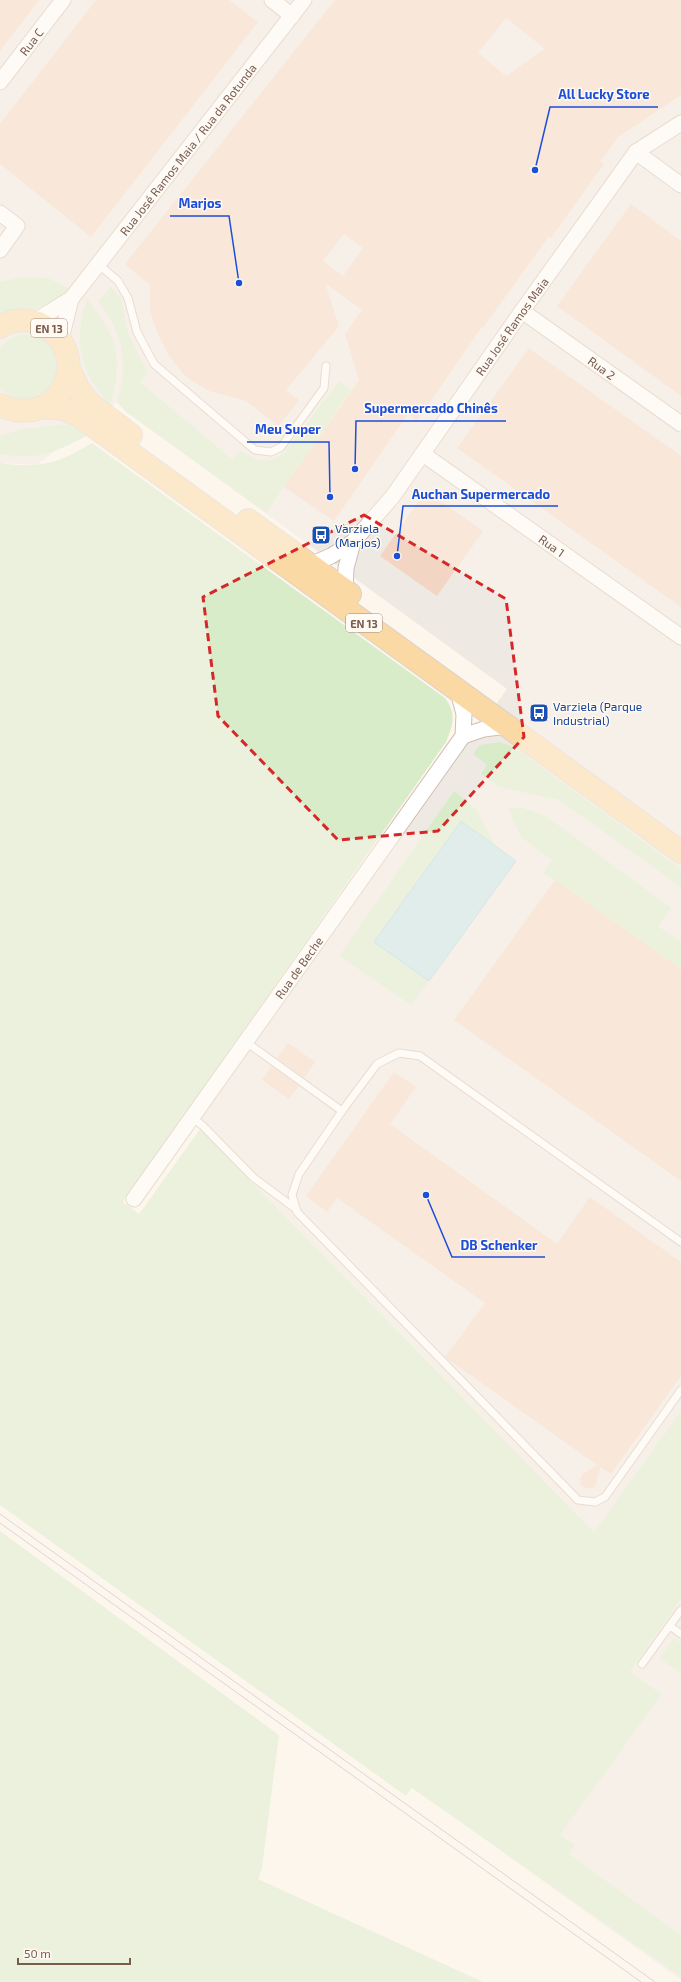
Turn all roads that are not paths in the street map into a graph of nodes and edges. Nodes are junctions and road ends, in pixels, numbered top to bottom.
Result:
1 (63, 0) edge
2 (272, 0) edge
3 (304, 0) edge
4 (292, 16) junction
5 (0, 82) edge
6 (681, 123) edge
7 (636, 152) junction
8 (681, 185) edge
9 (0, 213) edge
10 (0, 250) edge
11 (98, 264) junction
12 (71, 298) junction
13 (522, 311) junction
14 (35, 322) junction
15 (1, 325) edge
16 (61, 339) junction
17 (326, 366) dead end
18 (69, 369) junction
19 (0, 405) edge
20 (43, 407) junction
21 (681, 424) edge
22 (423, 454) junction
23 (201, 504) junction
24 (353, 542) junction
25 (310, 565) junction
26 (346, 591) junction
27 (681, 637) edge
28 (458, 690) junction
29 (507, 726) junction
30 (463, 736) junction
31 (681, 834) edge
32 (681, 852) edge
33 (246, 1042) junction
34 (342, 1111) junction
35 (192, 1117) junction
36 (134, 1199) dead end
37 (296, 1209) junction
38 (681, 1242) edge
39 (681, 1390) edge
40 (681, 1610) edge
41 (670, 1626) junction
42 (681, 1634) edge
43 (642, 1664) dead end

1 - 5 street, Rua C
2 - 4 street
3 - 4 street, Rua José Ramos Maia / Rua da Rotunda
4 - 11 street, Rua José Ramos Maia / Rua da Rotunda
6 - 7 street, Rua José Ramos Maia
7 - 8 street
7 - 13 street, Rua José Ramos Maia
9 - 10 street
11 - 12 street, Rua José Ramos Maia / Rua da Rotunda
11 - 17 lane
12 - 14 street, Rua José Ramos Maia / Rua da Rotunda
12 - 16 street, Rua José Ramos Maia / Rua da Rotunda
13 - 21 street, Rua 2
13 - 22 street, Rua José Ramos Maia
14 - 15 main road, EN 13
14 - 16 main road, EN 13
16 - 18 main road, EN 13
18 - 20 main road, EN 13
18 - 25 main road, EN 13
19 - 20 main road, EN 13
20 - 23 main road, EN 13
22 - 24 street, Rua José Ramos Maia
22 - 27 street, Rua 1
23 - 25 main road
23 - 28 main road, EN 13
24 - 25 street, Rua José Ramos Maia
24 - 26 street, Rua José Ramos Maia
25 - 26 main road, EN 13
26 - 31 main road, EN 13
28 - 29 main road, EN 13
28 - 30 street
29 - 30 street
29 - 32 main road, EN 13
30 - 33 street, Rua de Beche
33 - 34 lane
33 - 35 street, Rua de Beche
34 - 37 lane
34 - 38 lane
35 - 36 street, Rua de Beche
35 - 37 lane
37 - 39 lane
40 - 41 lane
41 - 42 lane
41 - 43 lane

